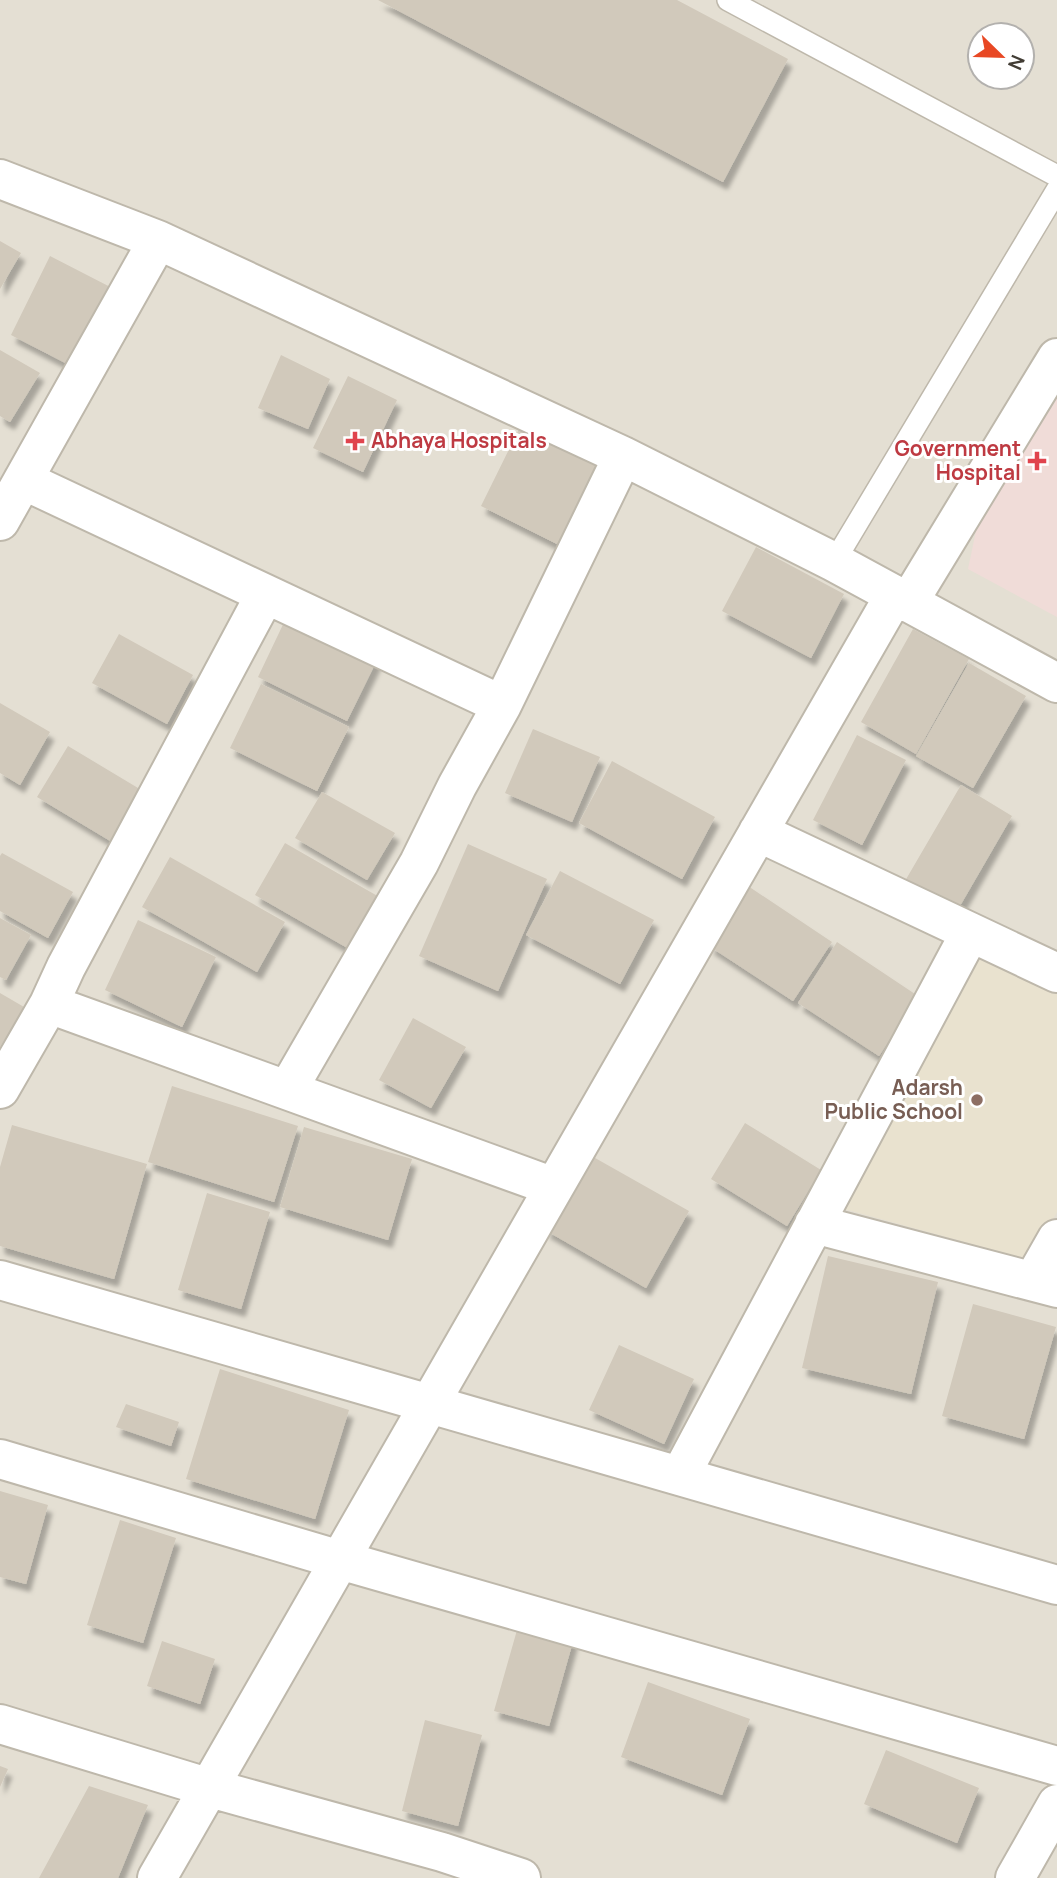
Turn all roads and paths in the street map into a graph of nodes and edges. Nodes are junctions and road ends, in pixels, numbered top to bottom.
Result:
1 (728, 0) edge
2 (1057, 176) edge
3 (0, 179) edge
4 (1057, 190) edge
5 (158, 240) junction
6 (1057, 358) edge
7 (623, 456) junction
8 (23, 480) junction
9 (0, 521) edge
10 (834, 562) junction
11 (265, 595) junction
12 (901, 600) junction
13 (1057, 683) edge
14 (502, 705) junction
15 (758, 832) junction
16 (970, 933) junction
17 (1057, 973) edge
18 (49, 1004) junction
19 (0, 1089) edge
20 (288, 1089) junction
21 (554, 1187) junction
22 (814, 1224) junction
23 (1057, 1239) edge
24 (0, 1280) edge
25 (1045, 1285) edge
26 (429, 1404) junction
27 (0, 1459) edge
28 (681, 1474) junction
29 (340, 1560) junction
30 (1057, 1585) edge
31 (0, 1724) edge
32 (1057, 1766) edge
33 (210, 1788) junction
34 (1057, 1804) edge
35 (436, 1865) edge
36 (158, 1878) edge
37 (521, 1878) edge
38 (1015, 1878) edge

1 - 2 lane
3 - 5 street
4 - 10 lane
5 - 7 street
5 - 8 street
6 - 12 street
7 - 10 street
7 - 14 street
8 - 9 street
8 - 11 street
10 - 12 street
11 - 14 street
11 - 18 street
12 - 13 street
12 - 15 street
14 - 20 street
15 - 16 street
15 - 21 street
16 - 17 street
16 - 22 street
18 - 19 street
18 - 20 street
20 - 21 street
21 - 26 street
22 - 25 street
22 - 28 street
23 - 25 street
24 - 26 street
26 - 28 street
26 - 29 street
27 - 29 street
28 - 30 street
29 - 32 street
29 - 33 street
31 - 33 street
33 - 35 street
33 - 36 street
34 - 38 street
35 - 37 street

